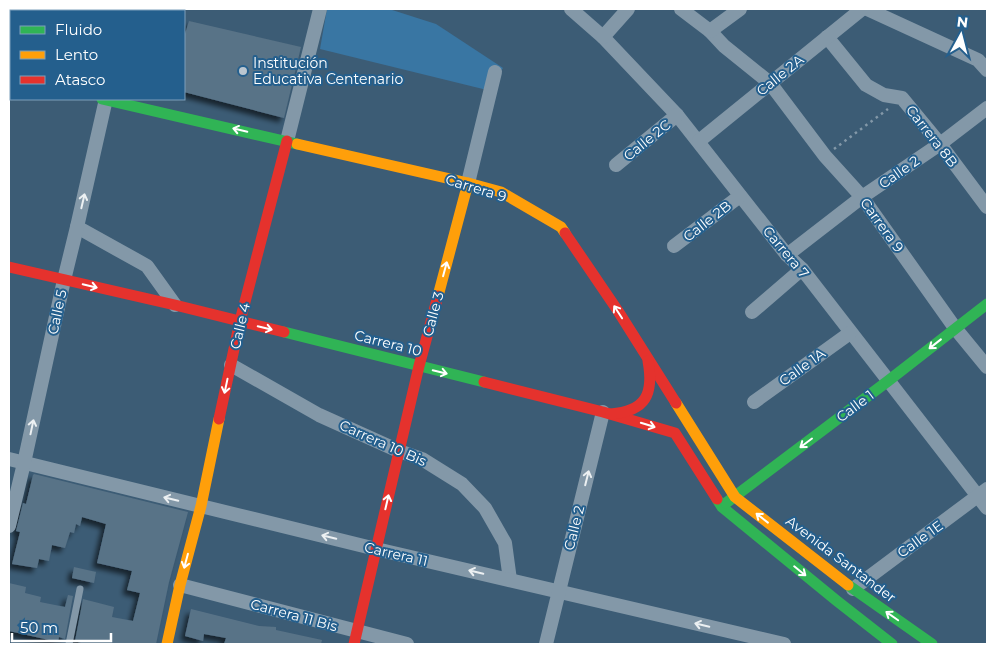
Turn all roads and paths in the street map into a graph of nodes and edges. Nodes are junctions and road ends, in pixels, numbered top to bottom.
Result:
1 (320, 9) edge
2 (571, 9) edge
3 (628, 9) edge
4 (681, 9) edge
5 (740, 9) edge
6 (867, 9) edge
7 (854, 11) edge
8 (710, 31) junction
9 (603, 37) junction
10 (827, 37) junction
11 (987, 70) edge
12 (495, 72) dead end
13 (770, 83) junction
14 (902, 98) junction
15 (104, 100) edge
16 (108, 100) edge
17 (987, 108) edge
18 (678, 114) junction
19 (287, 141) junction
20 (699, 141) junction
21 (940, 144) junction
22 (825, 156) junction
23 (616, 164) dead end
24 (468, 183) junction
25 (740, 196) junction
26 (862, 197) junction
27 (987, 207) edge
28 (77, 227) junction
29 (674, 246) dead end
30 (787, 255) junction
31 (9, 266) edge
32 (802, 270) junction
33 (64, 280) junction
34 (987, 304) edge
35 (175, 305) junction
36 (752, 312) dead end
37 (240, 321) junction
38 (956, 328) junction
39 (850, 333) junction
40 (645, 353) junction
41 (231, 365) junction
42 (419, 366) junction
43 (987, 367) edge
44 (888, 381) junction
45 (754, 402) dead end
46 (603, 412) junction
47 (399, 451) junction
48 (9, 459) edge
49 (24, 463) junction
50 (982, 492) edge
51 (735, 497) junction
52 (201, 506) junction
53 (722, 507) junction
54 (987, 508) edge
55 (9, 526) edge
56 (376, 549) junction
57 (510, 580) junction
58 (180, 585) junction
59 (80, 589) dead end
60 (852, 589) junction
61 (559, 592) junction
62 (355, 638) edge
63 (734, 639) edge
64 (68, 644) edge
65 (167, 644) edge
66 (408, 644) edge
67 (546, 644) edge
68 (784, 644) edge
69 (892, 644) edge
70 (932, 644) edge

1 - 19 street, Calle 4
2 - 9 street, Carrera 7
3 - 9 street
4 - 8 street, Carrera 9
5 - 8 street
6 - 11 street
7 - 10 street, Calle 2A
8 - 13 street, Carrera 9
9 - 18 street, Carrera 7
10 - 13 street, Calle 2A
10 - 14 street, Carrera 8B
12 - 24 street, Calle 3
13 - 20 street, Calle 2A
13 - 22 street, Carrera 9
14 - 21 street, Carrera 8B
14 - 22 path
28 -> 15 street, Calle 5
19 -> 16 main road, Carrera 9
17 - 21 street, Calle 2
18 - 20 street, Carrera 7
18 - 23 street, Calle 2C
19 - 24 main road, Carrera 9
19 - 37 main road, Calle 4
20 - 25 street, Carrera 7
21 - 26 street, Calle 2
21 - 27 street, Carrera 8B
22 - 26 street, Carrera 9
40 -> 24 main road, Carrera 9
42 -> 24 main road, Calle 3
25 - 29 street, Calle 2B
25 - 30 street, Carrera 7
26 - 30 street, Calle 2
26 - 38 street, Carrera 9
28 - 33 street, Calle 5
28 - 35 street
30 - 32 street, Carrera 7
31 - 33 main road, Carrera 10
32 - 36 street
32 - 39 street, Carrera 7
33 -> 35 main road, Carrera 10
49 -> 33 street, Calle 5
34 - 38 main road, Calle 1
35 - 37 main road, Carrera 10
37 - 41 main road, Calle 4
37 -> 42 main road, Carrera 10
38 - 43 street, Carrera 9
38 -> 44 main road, Calle 1
39 - 44 street, Carrera 7
39 - 45 street, Calle 1A
40 - 46 main road
40 - 51 main road, Carrera 9
41 - 47 street, Carrera 10 Bis
41 -> 52 main road, Calle 4
42 -> 46 main road, Carrera 10
42 - 47 main road, Calle 3
44 - 50 street, Carrera 7
44 -> 51 main road, Calle 1
46 -> 53 main road, Carrera 10
61 -> 46 street, Calle 2
56 -> 47 main road, Calle 3
47 - 57 street, Carrera 10 Bis
48 - 49 street, Carrera 11
52 -> 49 street, Carrera 11
49 - 55 street, Calle 5
50 - 54 street, Carrera 7
50 - 60 street, Calle 1E
51 - 53 main road, Calle 1
60 -> 51 main road, Avenida Santander
56 -> 52 street, Carrera 11
52 -> 58 main road, Calle 4
53 -> 69 main road
57 -> 56 street, Carrera 11
56 - 62 main road, Calle 3
57 - 61 street, Carrera 11
58 - 62 street, Carrera 11 Bis
58 - 65 main road, Calle 4
59 - 64 lane
70 -> 60 main road, Avenida Santander
63 -> 61 street, Carrera 11
61 - 67 street, Calle 2
62 - 66 street, Carrera 11 Bis
63 - 68 street, Carrera 11

